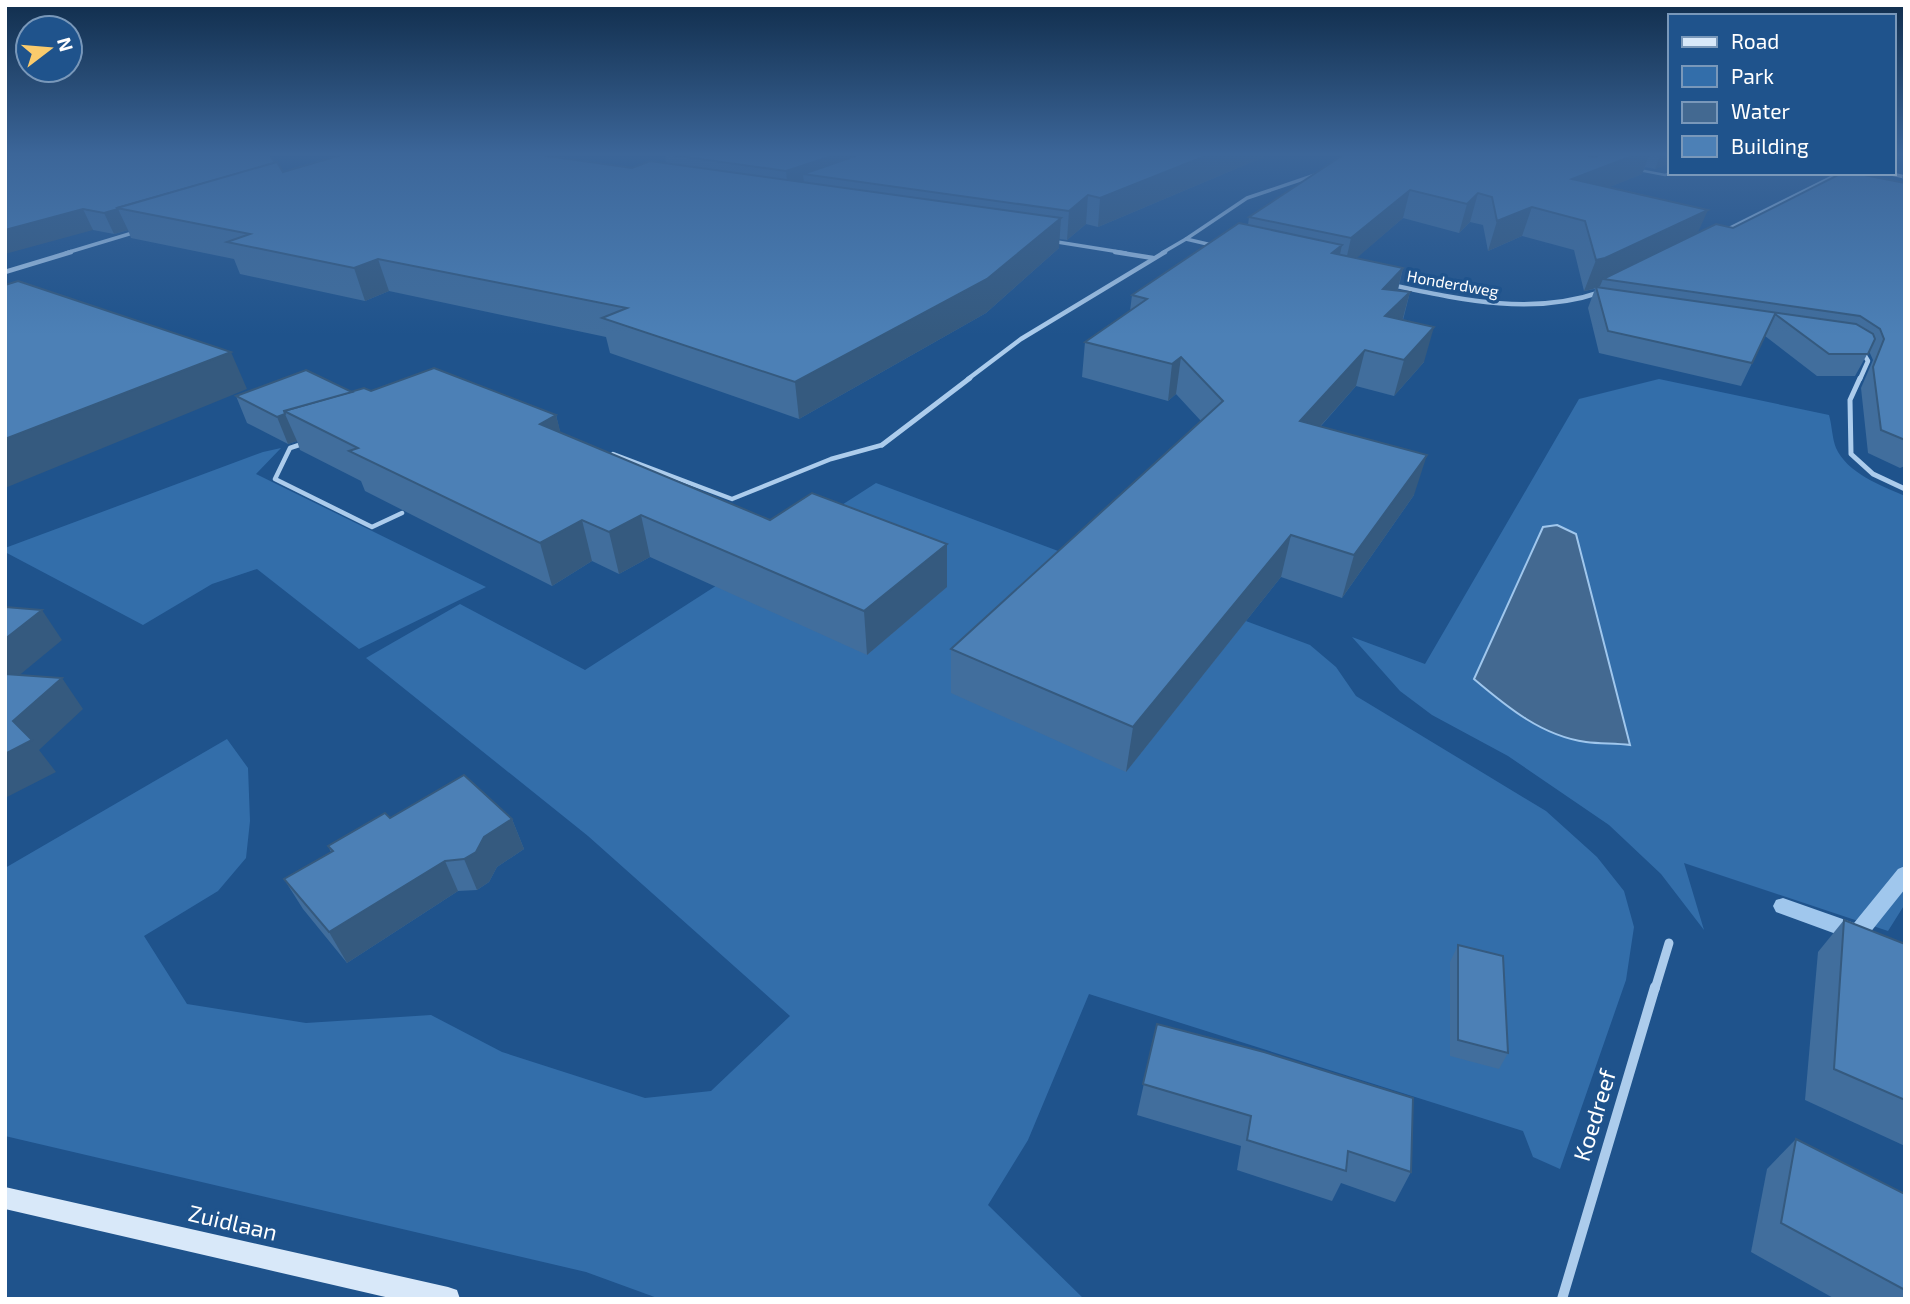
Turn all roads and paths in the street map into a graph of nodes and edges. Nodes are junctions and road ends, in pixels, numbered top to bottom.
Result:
1 (1223, 214) edge
2 (1758, 214) edge
3 (150, 228) edge
4 (1717, 234) edge
5 (1186, 239) junction
6 (1047, 241) edge
7 (1225, 248) edge
8 (1154, 258) junction
9 (5, 272) edge
10 (1383, 283) edge
11 (1607, 288) edge
12 (1572, 300) junction
13 (1584, 302) dead end
14 (1856, 347) edge
15 (303, 444) edge
16 (882, 445) joint
17 (602, 450) edge
18 (1905, 489) edge
19 (402, 513) edge
20 (1669, 943) dead end
21 (5, 1198) edge
22 (448, 1299) edge
23 (1562, 1299) edge

1 - 5 street
2 - 4 street
3 - 9 street
5 - 7 street
5 - 8 street
6 - 8 street
8 - 16 street
10 - 12 street, Honderdweg
11 - 12 street, Honderdweg
12 - 13 street
14 - 18 street
15 - 19 lane
16 - 17 lane
20 - 23 street, Koedreef
21 - 22 main road, Zuidlaan

